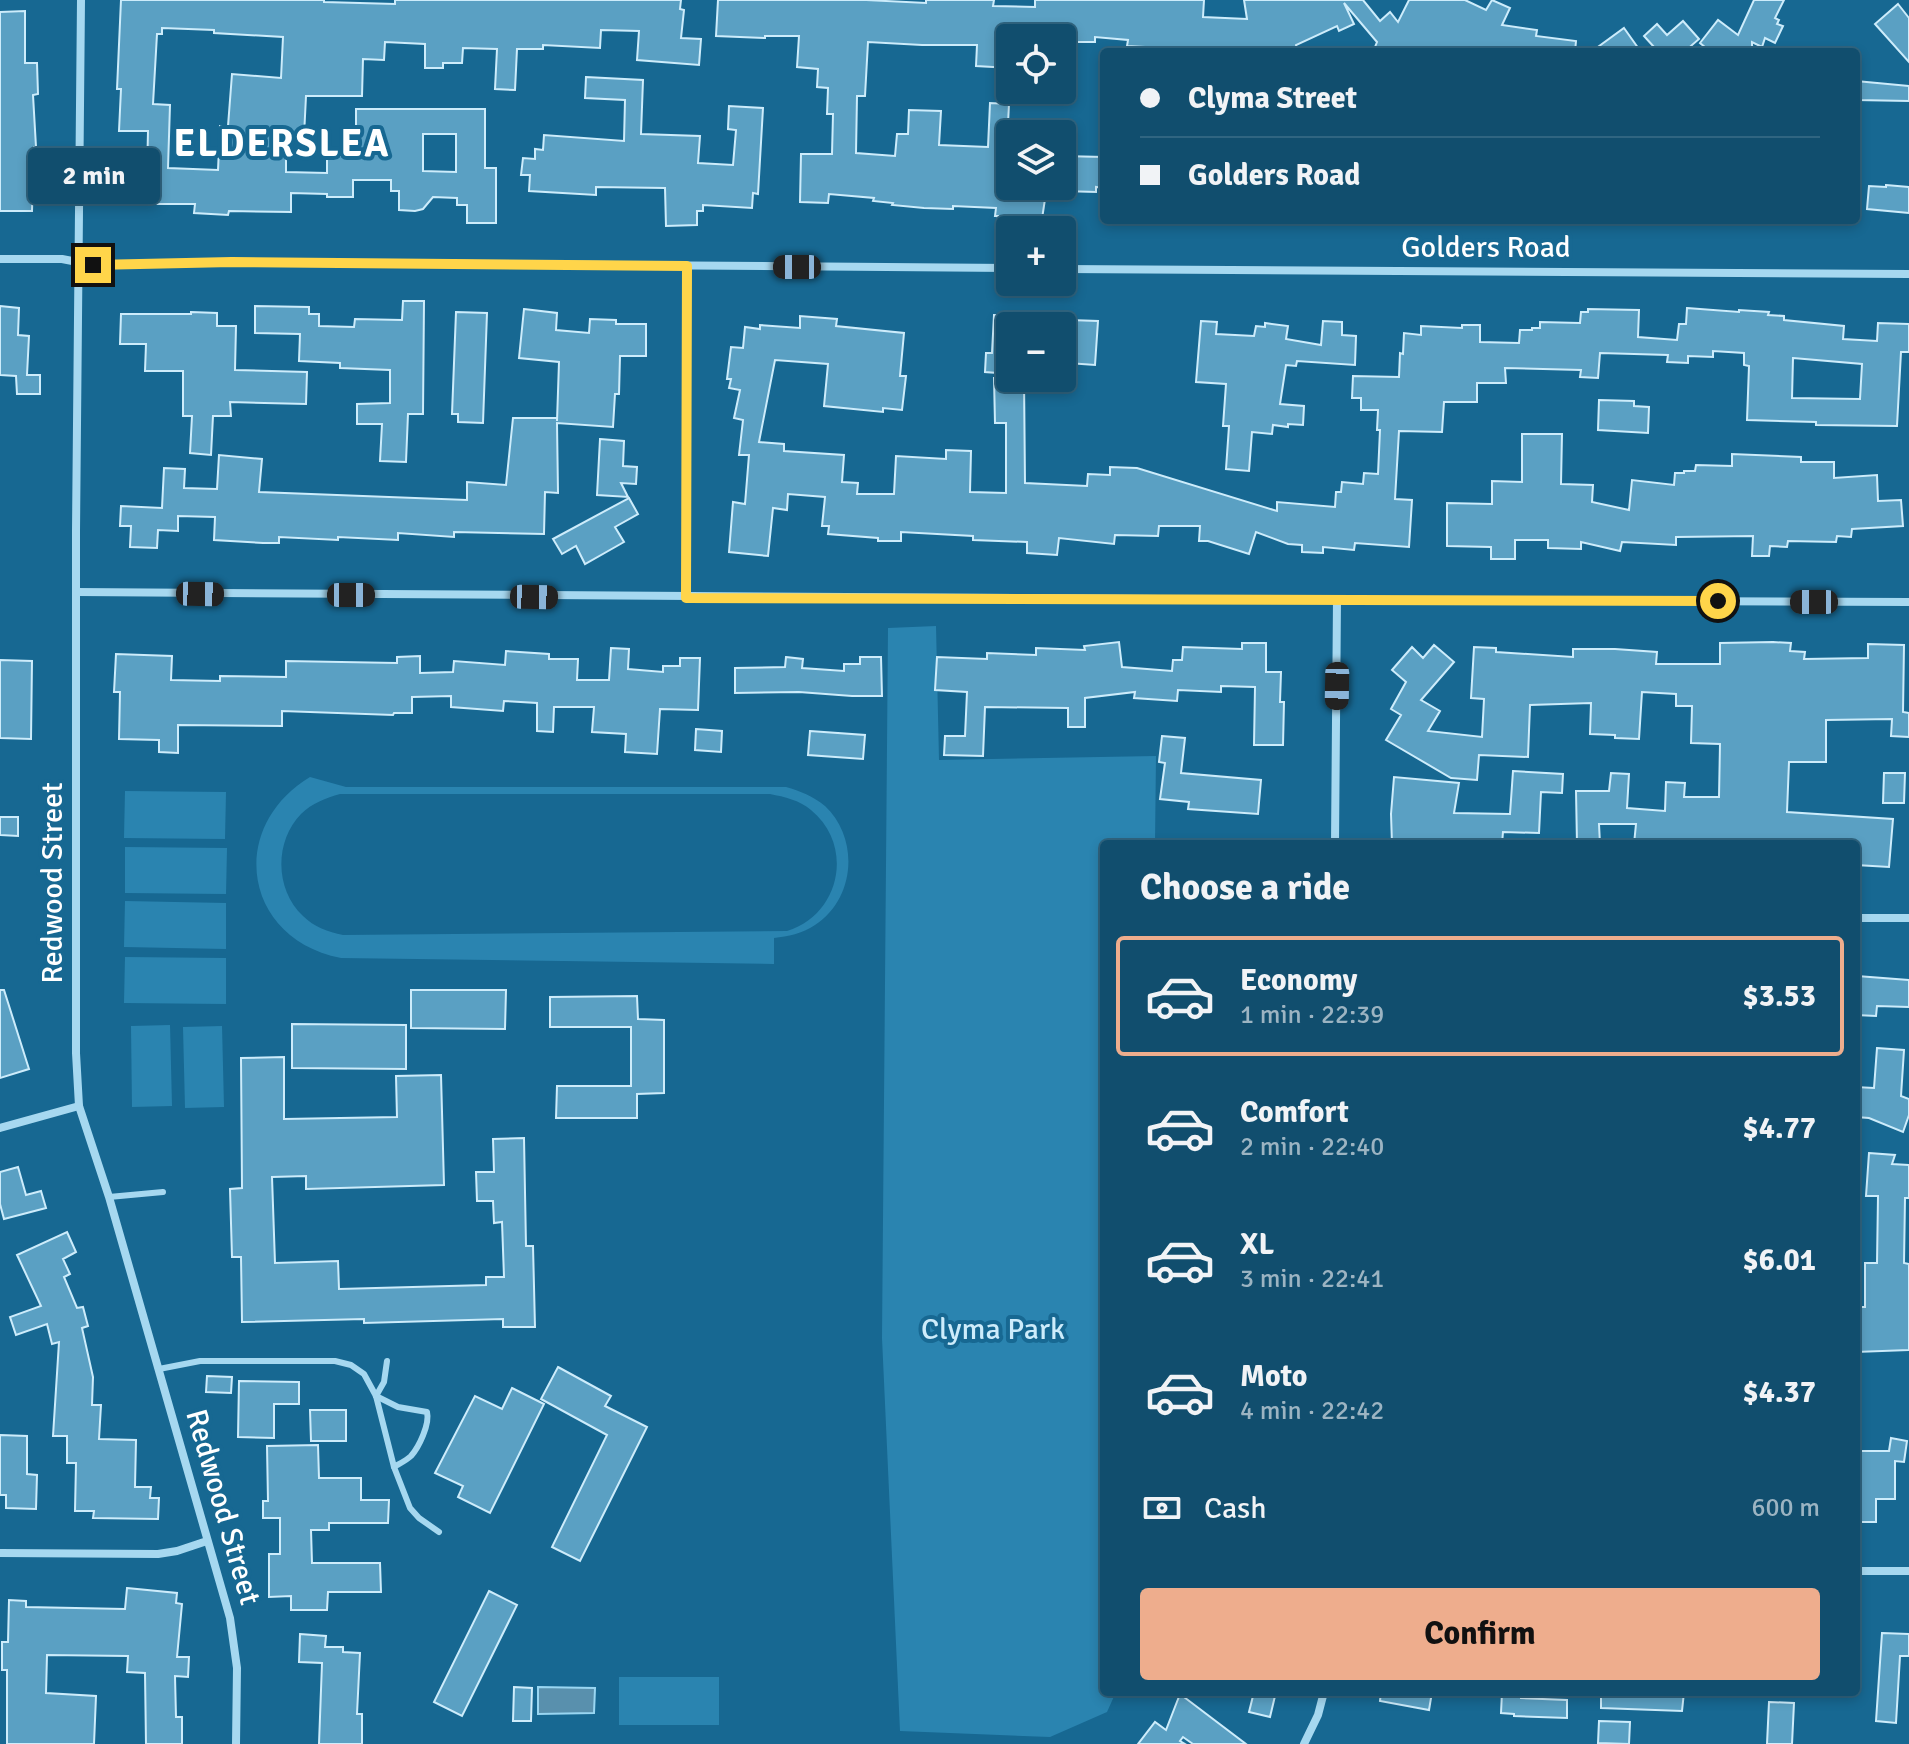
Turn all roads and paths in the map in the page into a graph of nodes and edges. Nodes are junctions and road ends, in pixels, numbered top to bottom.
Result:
1 (81, 0) edge
2 (0, 259) edge
3 (78, 262) junction
4 (687, 266) junction
5 (996, 268) edge
6 (1076, 269) edge
7 (1909, 274) edge
8 (76, 592) junction
9 (686, 598) junction
10 (1337, 599) junction
11 (1909, 602) edge
12 (1335, 840) edge
13 (1860, 918) edge
14 (1909, 918) edge
15 (79, 1106) junction
16 (0, 1128) edge
17 (163, 1192) dead end
18 (109, 1197) junction
19 (387, 1361) dead end
20 (159, 1369) junction
21 (376, 1396) junction
22 (394, 1467) junction
23 (439, 1532) dead end
24 (207, 1541) junction
25 (0, 1553) edge
26 (1860, 1571) edge
27 (1909, 1571) edge
28 (1323, 1696) edge
29 (236, 1744) edge
30 (1304, 1744) edge

1 - 3 street, Redwood Street
2 - 3 street
3 - 4 street
3 - 8 street, Redwood Street
4 - 5 street
4 - 9 street
6 - 7 street, Golders Road
8 - 9 street
8 - 15 street, Redwood Street
9 - 10 street
10 - 11 street
10 - 12 street
13 - 14 street
15 - 16 street
15 - 18 street, Redwood Street
17 - 18 lane
18 - 20 street, Redwood Street
19 - 21 lane
20 - 21 lane
20 - 24 street, Redwood Street
21 - 22 lane
21 - 22 lane
22 - 23 lane
24 - 25 street
24 - 29 street, Redwood Street
26 - 27 street
28 - 30 street

